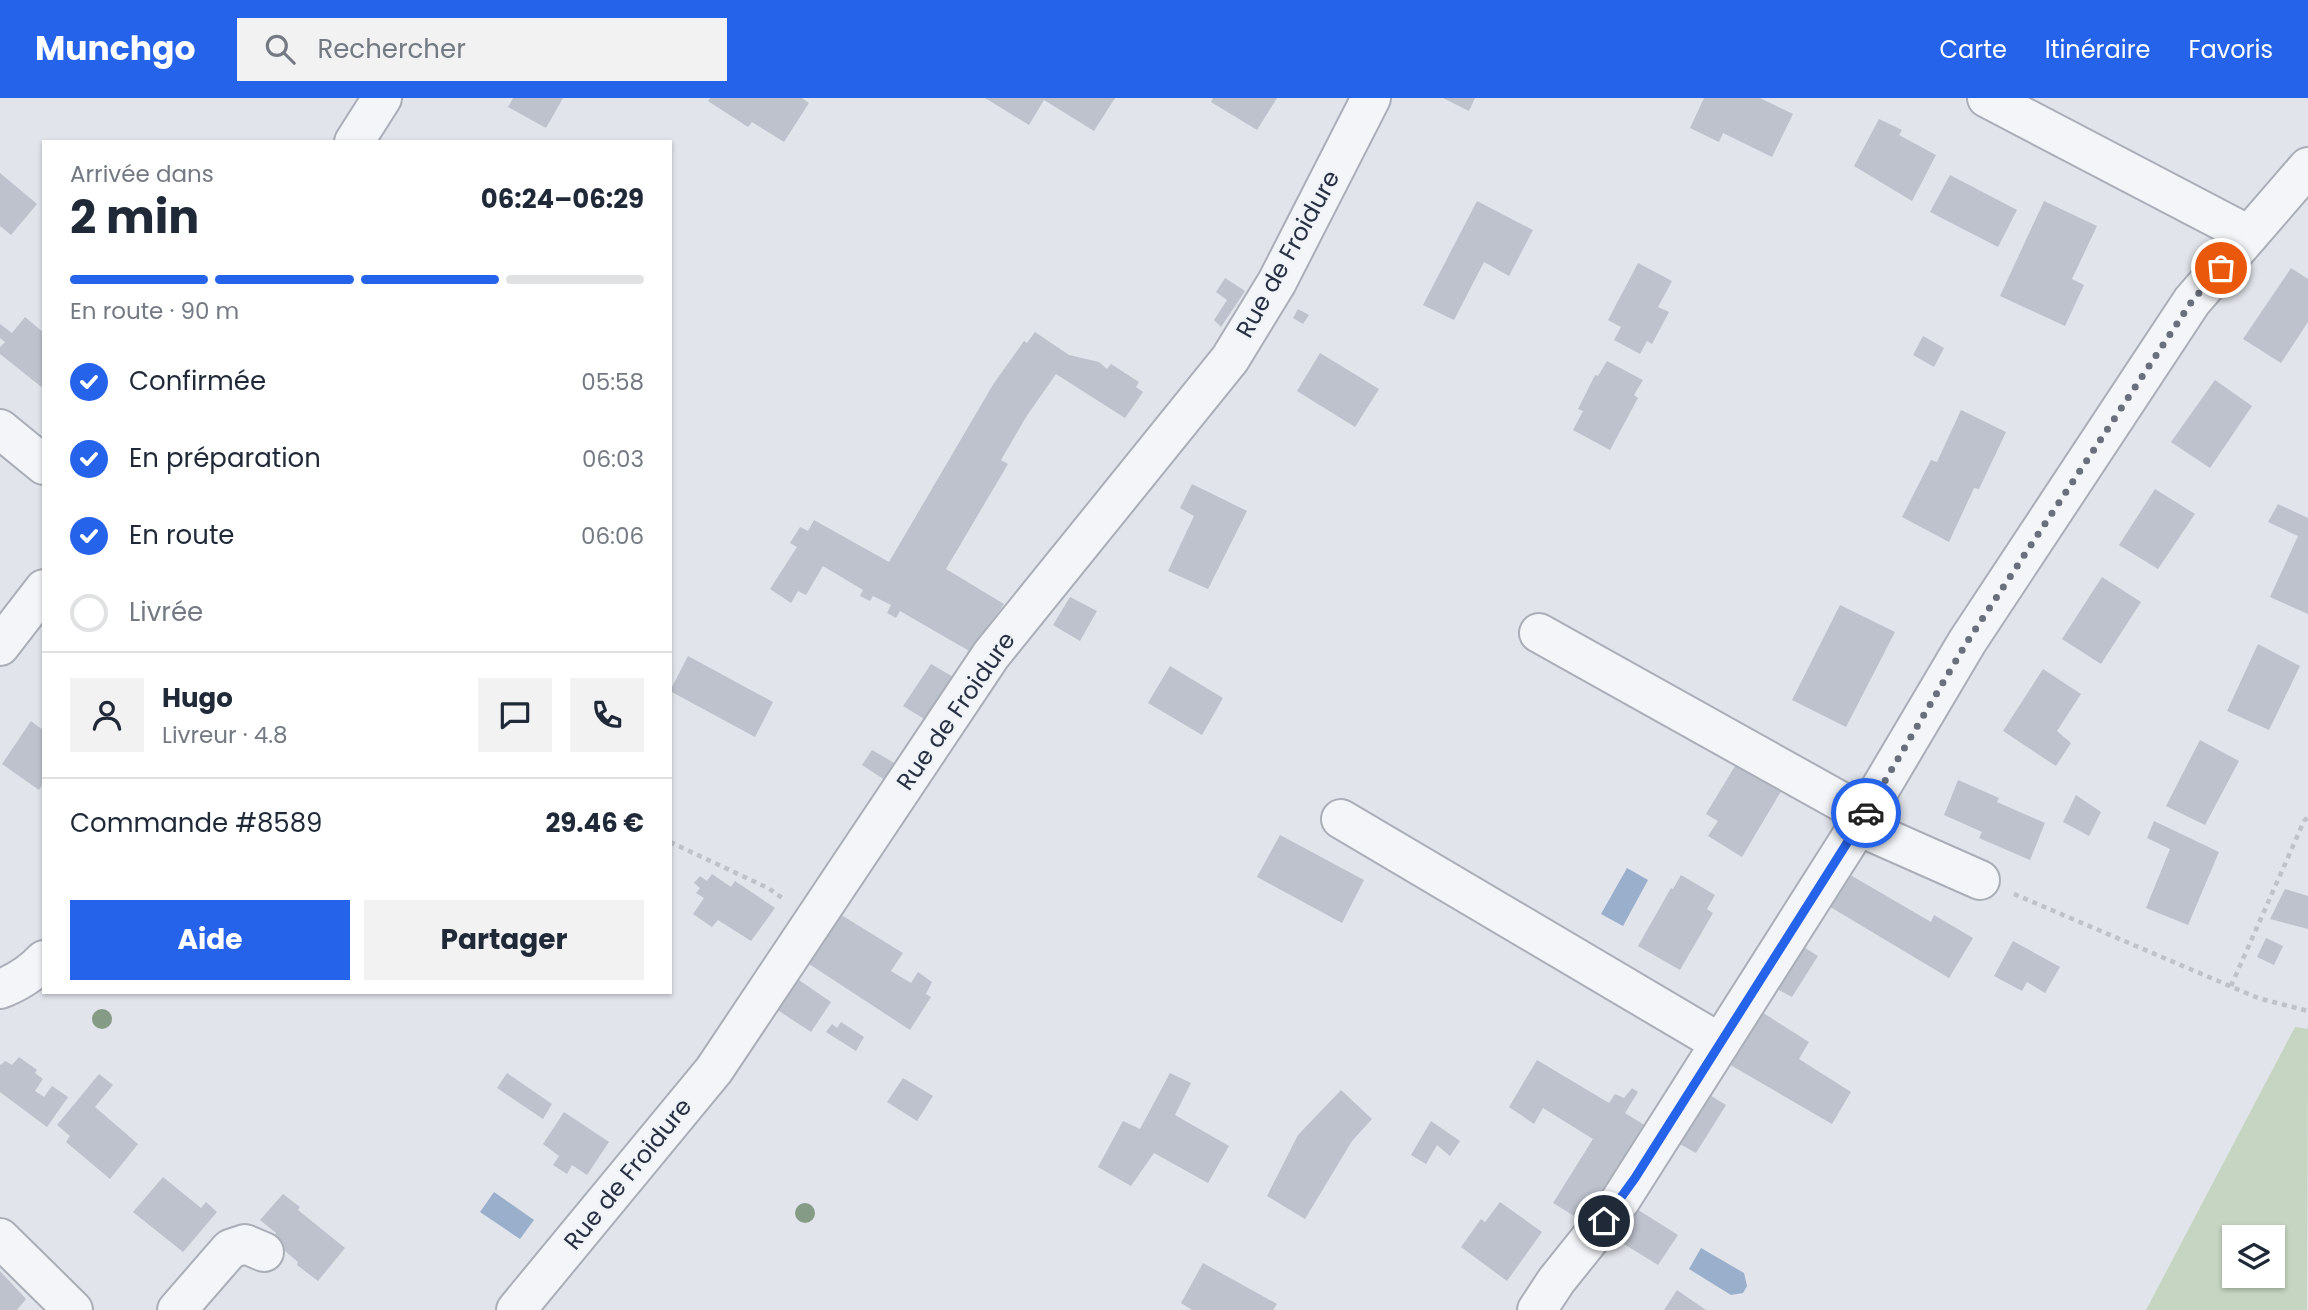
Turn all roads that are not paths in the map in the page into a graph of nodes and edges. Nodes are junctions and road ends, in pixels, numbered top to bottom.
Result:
1 (382, 98) edge
2 (1371, 98) edge
3 (1987, 98) edge
4 (355, 140) edge
5 (2308, 167) edge
6 (2249, 235) junction
7 (0, 429) edge
8 (42, 463) edge
9 (42, 592) edge
10 (1539, 633) dead end
11 (0, 646) edge
12 (1341, 819) dead end
13 (1861, 820) junction
14 (1980, 880) road end
15 (42, 962) edge
16 (0, 989) edge
17 (1720, 1043) junction
18 (0, 1238) edge
19 (264, 1252) dead end
20 (73, 1310) edge
21 (177, 1310) edge
22 (516, 1310) edge
23 (1538, 1310) edge

1 - 4 street
2 - 22 street, Rue de Froidure
3 - 6 street
5 - 6 street
6 - 13 street
7 - 8 street
9 - 11 street
10 - 13 street
12 - 17 street
13 - 14 street
13 - 17 street
15 - 16 street
17 - 23 street
18 - 20 street
19 - 21 street

